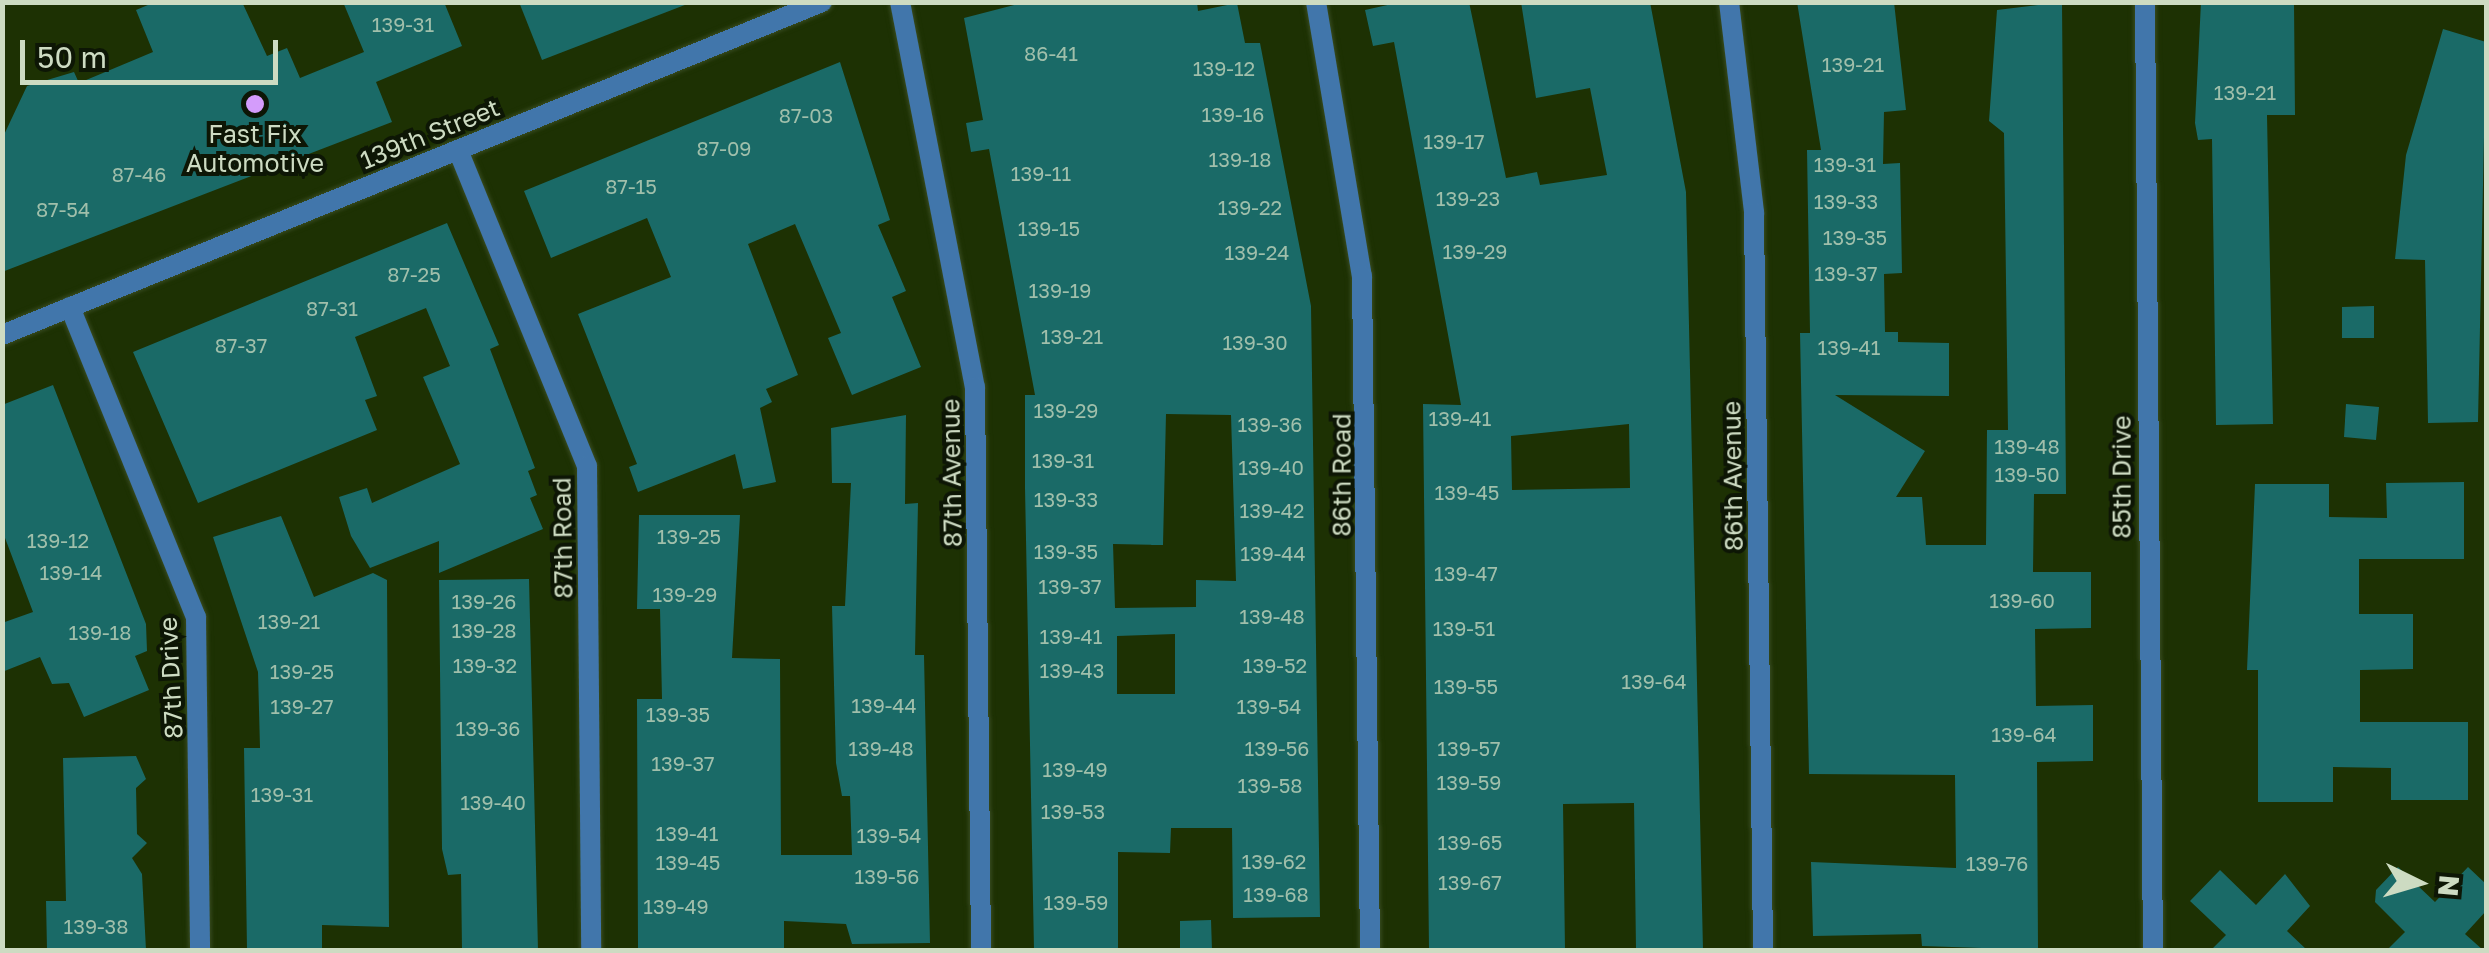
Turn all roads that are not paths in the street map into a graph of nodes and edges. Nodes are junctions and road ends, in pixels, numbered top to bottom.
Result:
1 (822, 2) edge
2 (900, 2) edge
3 (1316, 2) edge
4 (1729, 2) edge
5 (2144, 2) edge
6 (458, 150) junction
7 (70, 308) junction
8 (2, 335) edge
9 (200, 950) edge
10 (591, 950) edge
11 (981, 950) edge
12 (1370, 950) edge
13 (1763, 950) edge
14 (2153, 950) edge

1 - 6 street, 139th Street
2 - 11 street, 87th Avenue
3 - 12 street, 86th Road
4 - 13 street, 86th Avenue
5 - 14 street, 85th Drive
6 - 7 street, 139th Street
6 - 10 street, 87th Road
7 - 8 street, 139th Street
7 - 9 street, 87th Drive

